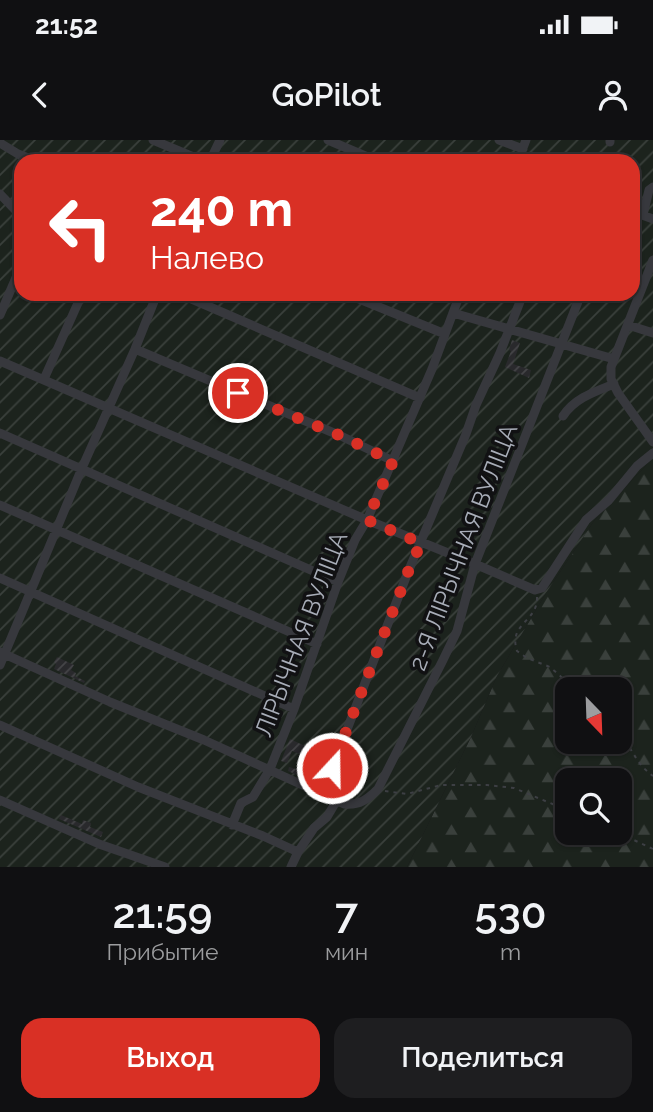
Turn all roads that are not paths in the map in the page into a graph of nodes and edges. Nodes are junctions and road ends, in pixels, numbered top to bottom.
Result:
1 (153, 140) edge
2 (328, 140) edge
3 (499, 140) edge
4 (525, 144) edge
5 (1, 145) edge
6 (18, 154) edge
7 (186, 154) edge
8 (361, 154) edge
9 (653, 187) edge
10 (0, 194) edge
11 (14, 209) edge
12 (640, 210) edge
13 (653, 260) edge
14 (650, 276) edge
15 (14, 282) edge
16 (640, 298) edge
17 (79, 301) edge
18 (154, 301) edge
19 (196, 301) edge
20 (363, 301) edge
21 (457, 301) edge
22 (520, 301) edge
23 (578, 301) edge
24 (639, 301) edge
25 (453, 313) junction
26 (0, 315) edge
27 (628, 325) junction
28 (509, 329) junction
29 (653, 333) edge
30 (445, 334) junction
31 (561, 344) junction
32 (135, 349) junction
33 (614, 359) junction
34 (0, 361) edge
35 (44, 379) junction
36 (614, 384) junction
37 (420, 398) junction
38 (109, 409) junction
39 (563, 416) dead end
40 (0, 433) edge
41 (653, 442) edge
42 (653, 453) edge
43 (393, 461) junction
44 (82, 468) junction
45 (0, 505) edge
46 (367, 520) junction
47 (57, 531) junction
48 (421, 543) junction
49 (475, 564) junction
50 (0, 578) edge
51 (338, 582) junction
52 (31, 592) junction
53 (317, 644) junction
54 (2, 653) edge
55 (0, 665) edge
56 (294, 709) junction
57 (0, 725) edge
58 (270, 769) junction
59 (323, 794) junction
60 (0, 800) edge
61 (337, 800) junction
62 (232, 825) junction
63 (298, 852) junction
64 (165, 867) edge
65 (291, 867) edge

1 - 7 street
2 - 8 street
3 - 4 street
5 - 6 street
9 - 12 street
10 - 11 street
13 - 14 street
14 - 16 street
15 - 26 street
17 - 35 street
18 - 32 street
19 - 37 street
20 - 30 street
21 - 25 street, ЛІРЫЧНАЯ ВУЛІЦА
22 - 28 street
23 - 31 street, 2-Я ЛІРЫЧНАЯ ВУЛІЦА
24 - 27 street
25 - 28 street
25 - 30 street, ЛІРЫЧНАЯ ВУЛІЦА
27 - 29 street
27 - 33 street
28 - 31 street
28 - 48 street
30 - 37 street, ЛІРЫЧНАЯ ВУЛІЦА
31 - 33 street
31 - 49 street, 2-Я ЛІРЫЧНАЯ ВУЛІЦА
32 - 38 street
32 - 43 street
33 - 36 street
34 - 35 street
35 - 38 street
36 - 39 street
36 - 41 street
37 - 43 street, ЛІРЫЧНАЯ ВУЛІЦА
38 - 44 street
38 - 46 street
40 - 44 street
42 - 49 street
43 - 46 street, ЛІРЫЧНАЯ ВУЛІЦА
44 - 47 street
44 - 51 street
45 - 47 street
46 - 48 street
46 - 51 street, ЛІРЫЧНАЯ ВУЛІЦА
47 - 52 street
47 - 53 street
48 - 49 street
48 - 59 street
49 - 61 street, 2-Я ЛІРЫЧНАЯ ВУЛІЦА
50 - 52 street
51 - 53 street, ЛІРЫЧНАЯ ВУЛІЦА
52 - 54 street
52 - 56 street
53 - 56 street, ЛІРЫЧНАЯ ВУЛІЦА
54 - 55 street
54 - 58 street
56 - 58 street, ЛІРЫЧНАЯ ВУЛІЦА
57 - 62 street
58 - 59 street
58 - 62 street, ЛІРЫЧНАЯ ВУЛІЦА
59 - 61 street
60 - 64 street
61 - 63 street
62 - 63 street
63 - 65 street

